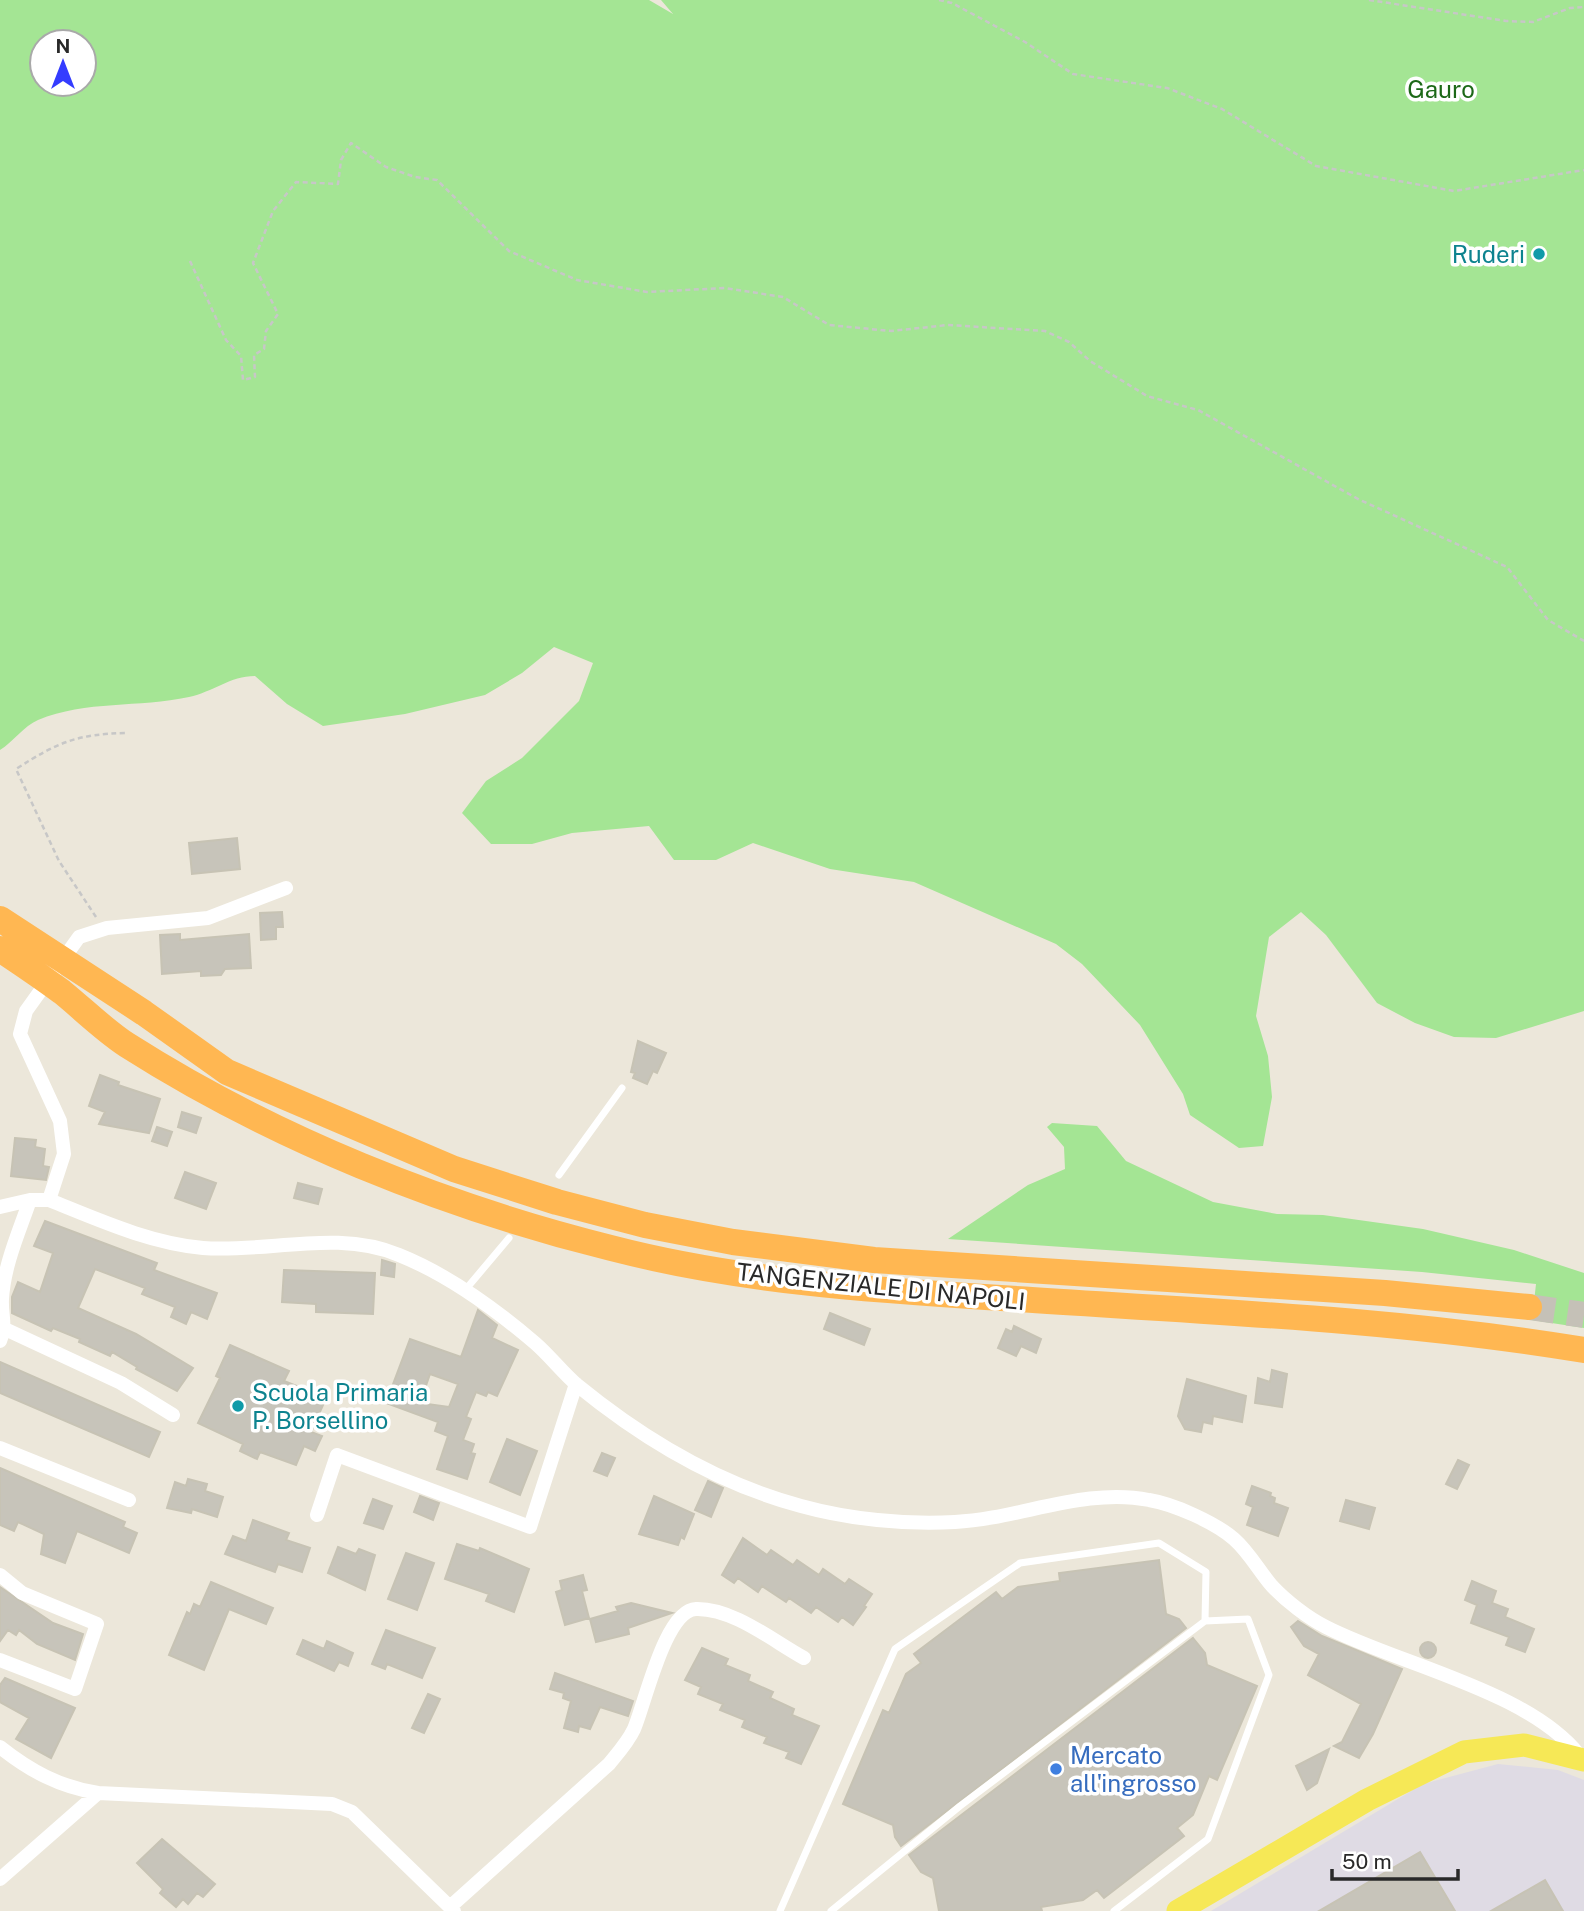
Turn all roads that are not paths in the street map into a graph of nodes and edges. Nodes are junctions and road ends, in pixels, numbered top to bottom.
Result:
1 (286, 888) dead end
2 (0, 919) edge
3 (0, 949) edge
4 (622, 1088) dead end
5 (559, 1175) dead end
6 (30, 1199) junction
7 (49, 1200) junction
8 (0, 1207) edge
9 (509, 1238) dead end
10 (5, 1258) edge
11 (466, 1289) junction
12 (1529, 1307) tunnel mouth
13 (3, 1335) edge
14 (1584, 1350) edge
15 (576, 1384) junction
16 (173, 1415) dead end
17 (0, 1448) edge
18 (130, 1500) dead end
19 (317, 1515) dead end
20 (0, 1575) edge
21 (1205, 1621) junction
22 (804, 1658) dead end
23 (0, 1660) edge
24 (0, 1747) edge
25 (1584, 1760) edge
26 (98, 1793) junction
27 (0, 1879) edge
28 (452, 1909) edge
29 (780, 1911) edge
30 (831, 1911) edge
31 (1114, 1911) edge
32 (1178, 1911) edge

1 - 7 street
2 - 12 highway, TANGENZIALE DI NAPOLI
3 - 14 highway, TANGENZIALE DI NAPOLI
4 - 5 lane
6 - 7 street
6 - 8 street
6 - 10 street
7 - 11 street
9 - 11 lane
10 - 13 street
11 - 15 street
13 - 16 street
15 - 19 street
15 - 25 street
17 - 18 street
20 - 23 street
21 - 29 lane
21 - 30 lane
21 - 31 lane
22 - 28 street
24 - 26 street
25 - 32 main road
26 - 27 street
26 - 28 street

